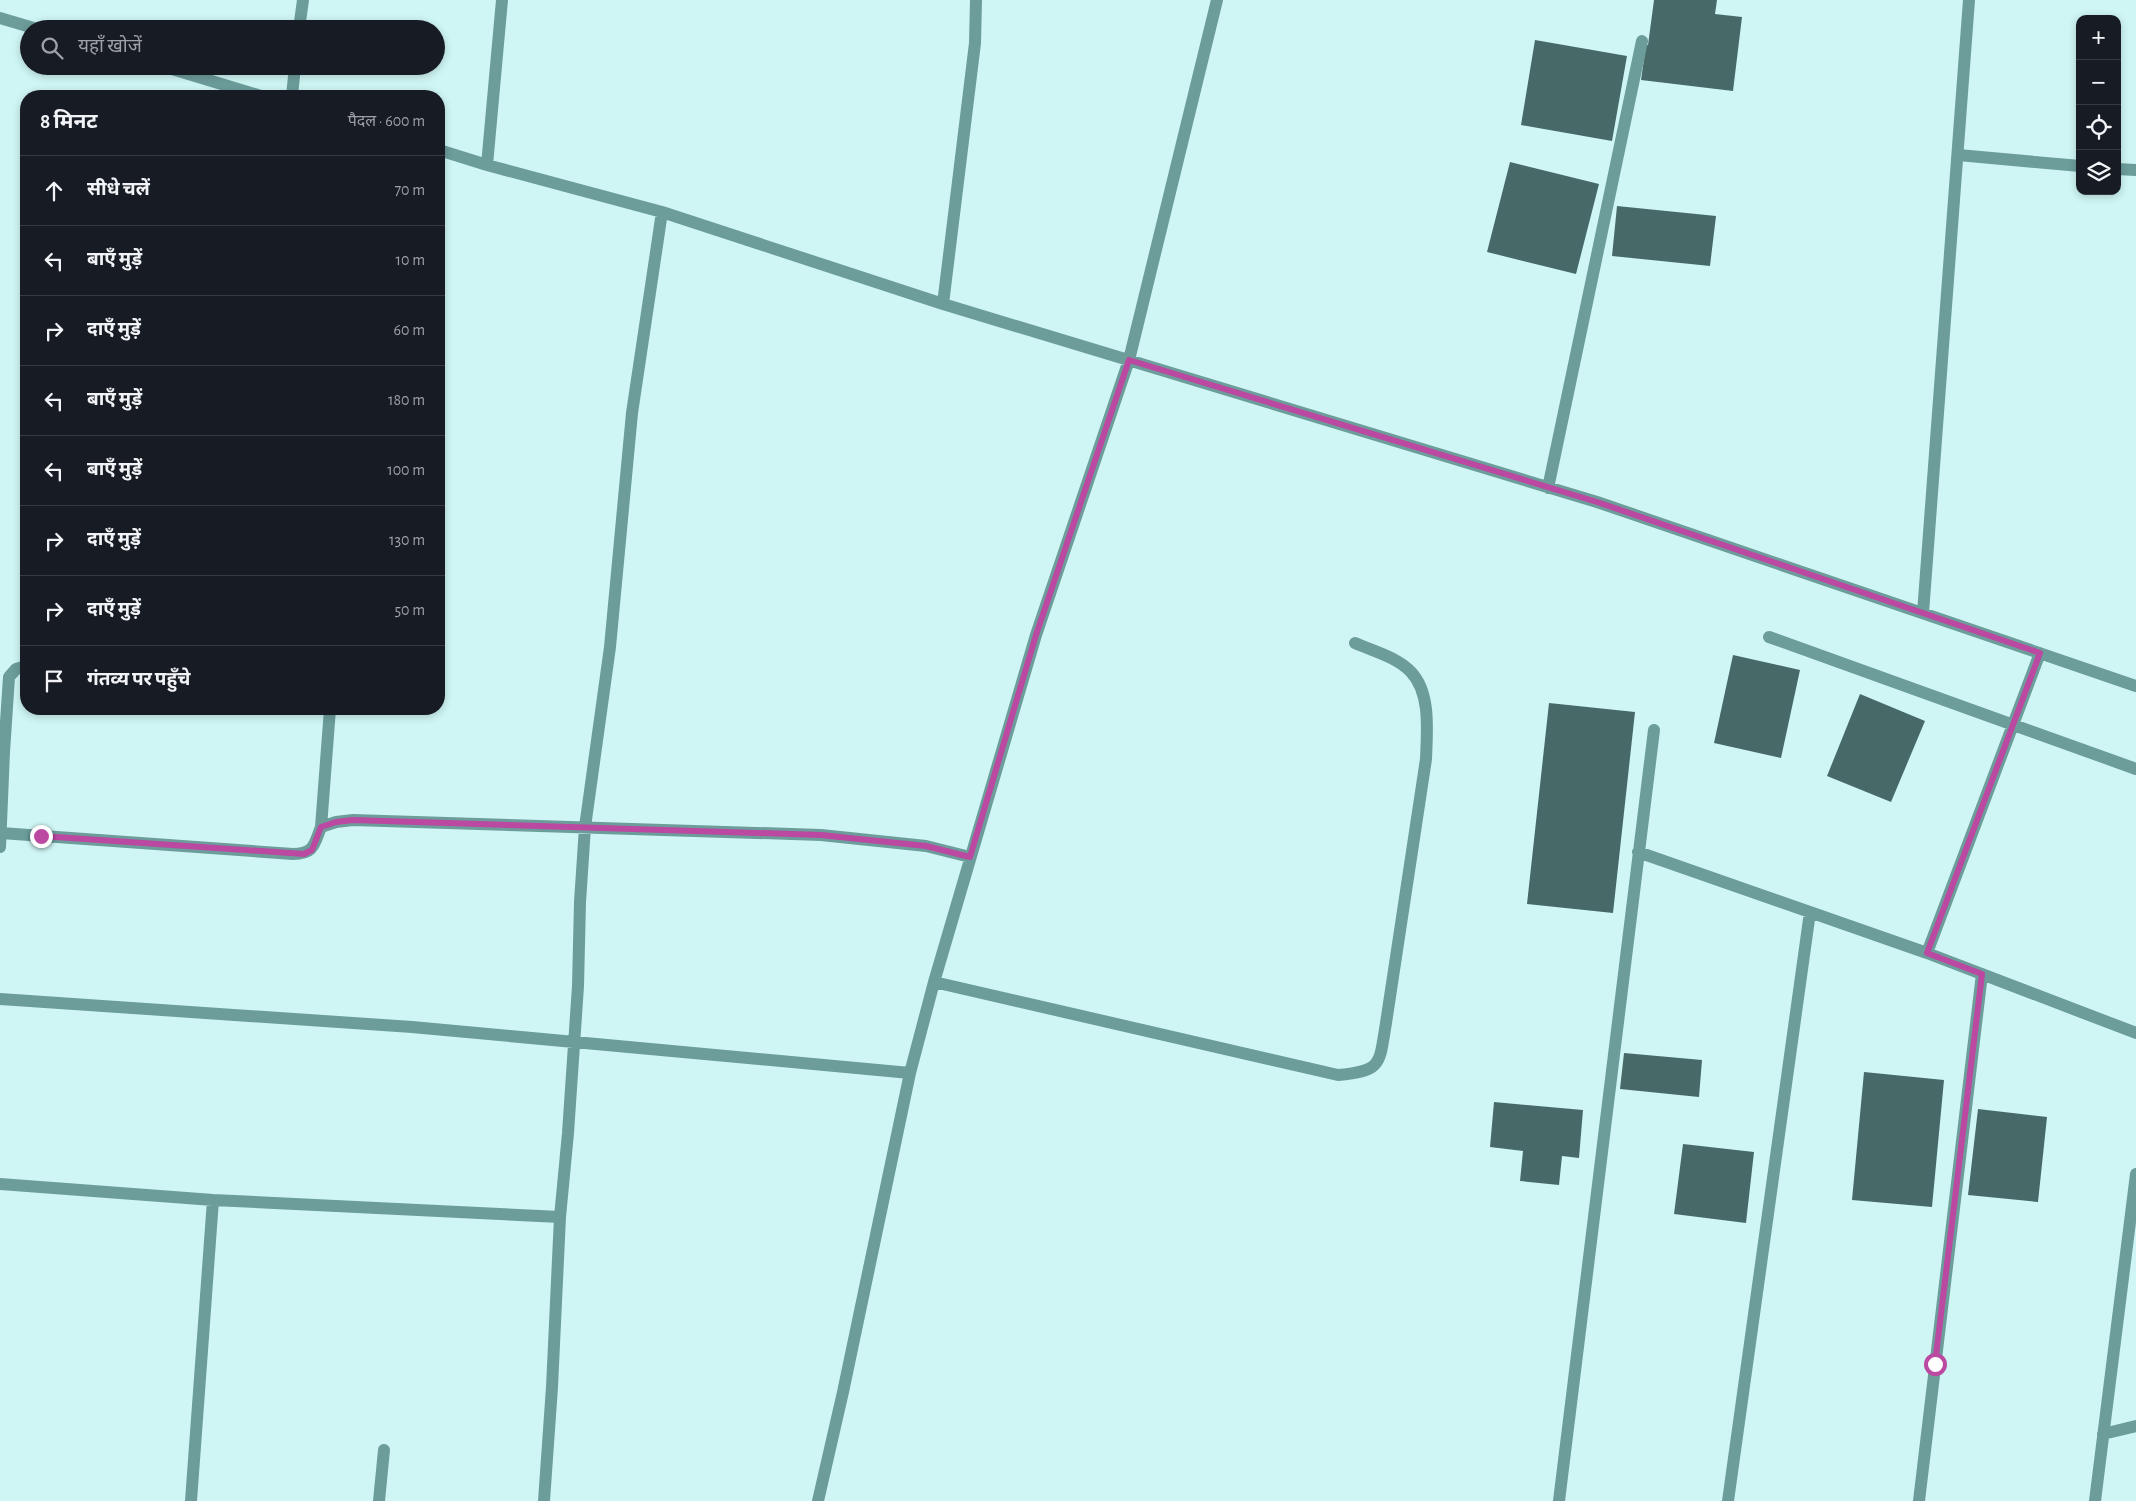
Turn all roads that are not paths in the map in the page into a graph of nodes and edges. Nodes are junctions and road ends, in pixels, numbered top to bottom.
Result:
1 (303, 0) edge
2 (502, 0) edge
3 (976, 0) edge
4 (1217, 0) edge
5 (1969, 0) edge
6 (0, 18) edge
7 (301, 20) edge
8 (20, 24) edge
9 (1642, 41) dead end
10 (191, 75) edge
11 (294, 75) edge
12 (240, 90) edge
13 (293, 90) edge
14 (445, 152) edge
15 (1958, 155) junction
16 (487, 165) junction
17 (2076, 166) edge
18 (2121, 169) edge
19 (2136, 170) edge
20 (662, 212) junction
21 (942, 304) junction
22 (1129, 360) junction
23 (1548, 488) junction
24 (1923, 614) junction
25 (1769, 637) dead end
26 (1355, 643) dead end
27 (2040, 653) junction
28 (20, 668) edge
29 (2136, 686) edge
30 (330, 715) edge
31 (2013, 724) junction
32 (1654, 730) dead end
33 (2, 751) edge
34 (2136, 769) edge
35 (321, 827) junction
36 (585, 827) junction
37 (1, 833) edge
38 (0, 847) edge
39 (1638, 852) junction
40 (970, 857) junction
41 (1810, 912) junction
42 (1927, 953) junction
43 (1982, 974) junction
44 (934, 982) junction
45 (0, 999) edge
46 (2136, 1033) edge
47 (573, 1040) junction
48 (910, 1073) junction
49 (2136, 1174) edge
50 (0, 1184) edge
51 (213, 1200) junction
52 (560, 1217) junction
53 (2136, 1426) edge
54 (2103, 1434) junction
55 (384, 1450) dead end
56 (191, 1501) edge
57 (379, 1501) edge
58 (544, 1501) edge
59 (818, 1501) edge
60 (1559, 1501) edge
61 (1728, 1501) edge
62 (1919, 1501) edge
63 (2095, 1501) edge

1 - 7 street
2 - 16 street
3 - 21 street
4 - 22 street
5 - 15 street
6 - 8 street
9 - 23 street
10 - 12 street
11 - 13 street
14 - 16 street
15 - 17 street
15 - 24 street
16 - 20 street
18 - 19 street
20 - 21 street
20 - 36 street
21 - 22 street
22 - 23 street
22 - 40 street
23 - 24 street
24 - 27 street
25 - 31 street
26 - 44 street
27 - 29 street
27 - 31 street
28 - 33 street
30 - 35 street
31 - 34 street
31 - 42 street
32 - 39 street
33 - 37 street
35 - 36 street
35 - 37 street
36 - 40 street
36 - 47 street
37 - 38 street
39 - 41 street
39 - 60 street
40 - 44 street
41 - 42 street
41 - 61 street
42 - 43 street
43 - 46 street
43 - 62 street
44 - 48 street
45 - 47 street
47 - 48 street
47 - 52 street
48 - 59 street
49 - 54 street
50 - 51 street
51 - 52 street
51 - 56 street
52 - 58 street
53 - 54 street
54 - 63 street
55 - 57 street

